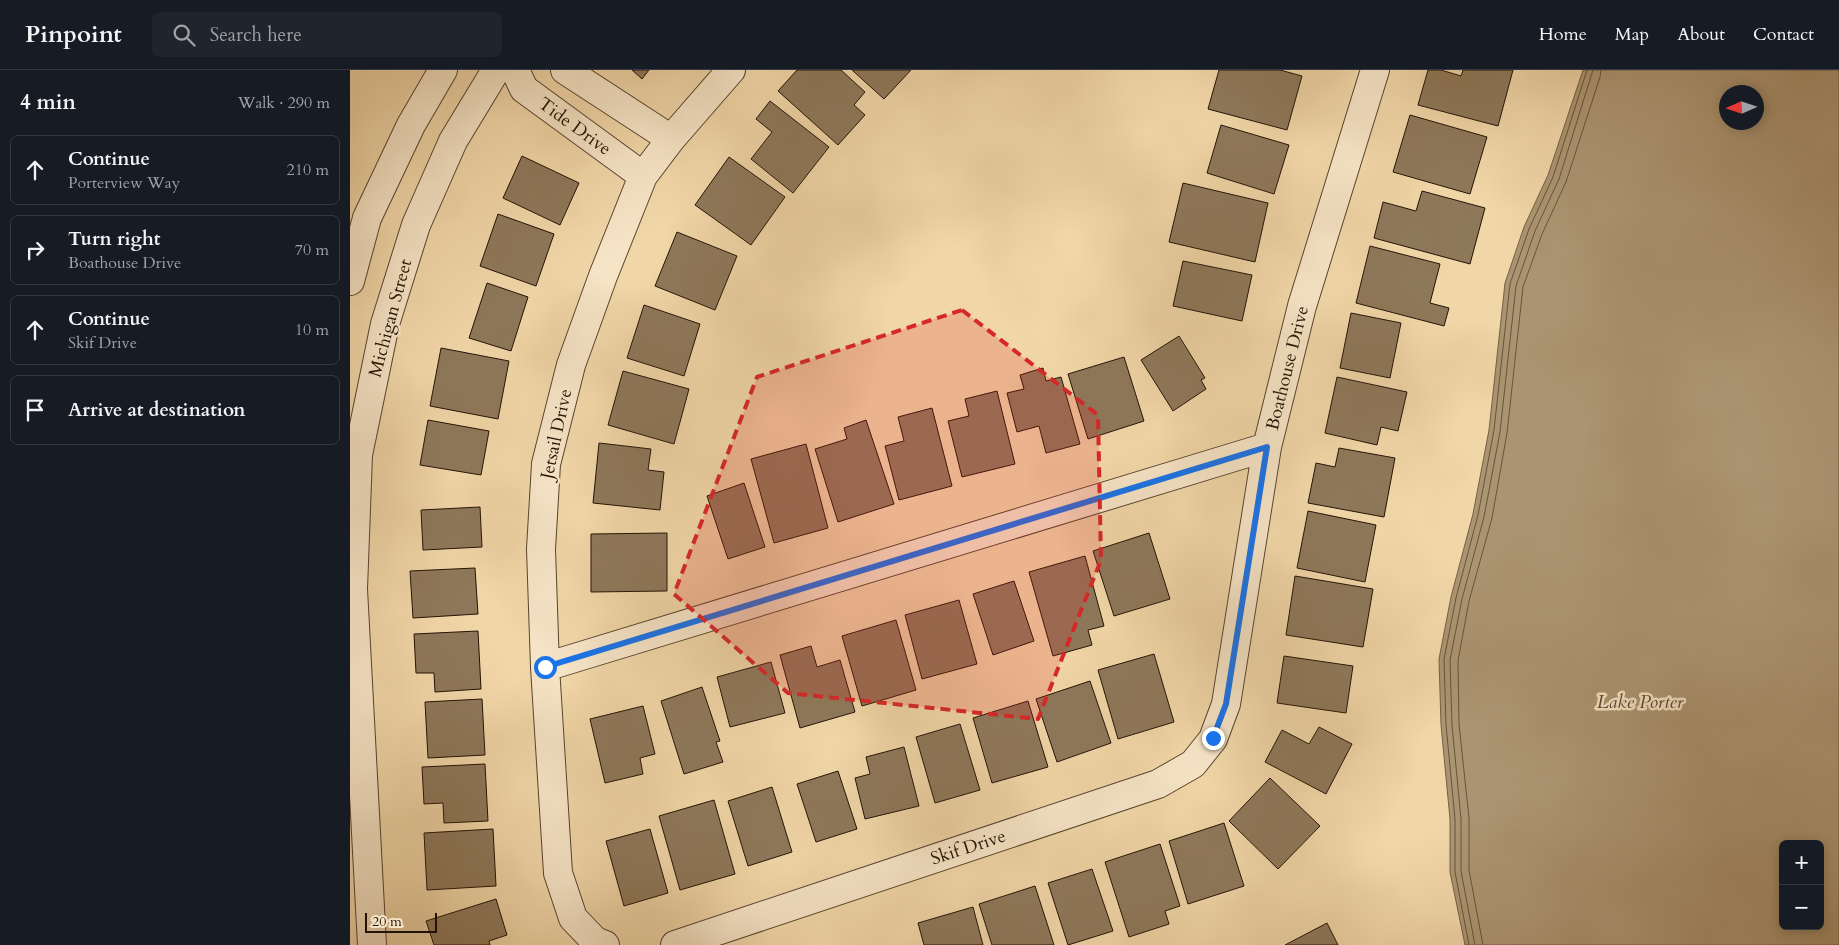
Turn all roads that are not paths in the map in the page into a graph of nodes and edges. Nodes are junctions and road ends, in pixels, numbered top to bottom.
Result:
1 (443, 70) edge
2 (496, 70) edge
3 (515, 70) edge
4 (565, 70) edge
5 (731, 70) edge
6 (1375, 70) edge
7 (671, 138) junction
8 (643, 176) junction
9 (350, 281) edge
10 (1267, 447) junction
11 (545, 667) junction
12 (1226, 704) joint
13 (372, 945) edge
14 (605, 945) edge
15 (675, 945) edge

1 - 9 street
2 - 13 street, Michigan Street
3 - 8 street, Tide Drive
4 - 7 street
5 - 7 street, Jetsail Drive
6 - 10 street, Boathouse Drive
7 - 8 street, Jetsail Drive
8 - 11 street, Jetsail Drive
10 - 11 street
10 - 12 street, Boathouse Drive
11 - 14 street, Jetsail Drive
12 - 15 street, Skif Drive

